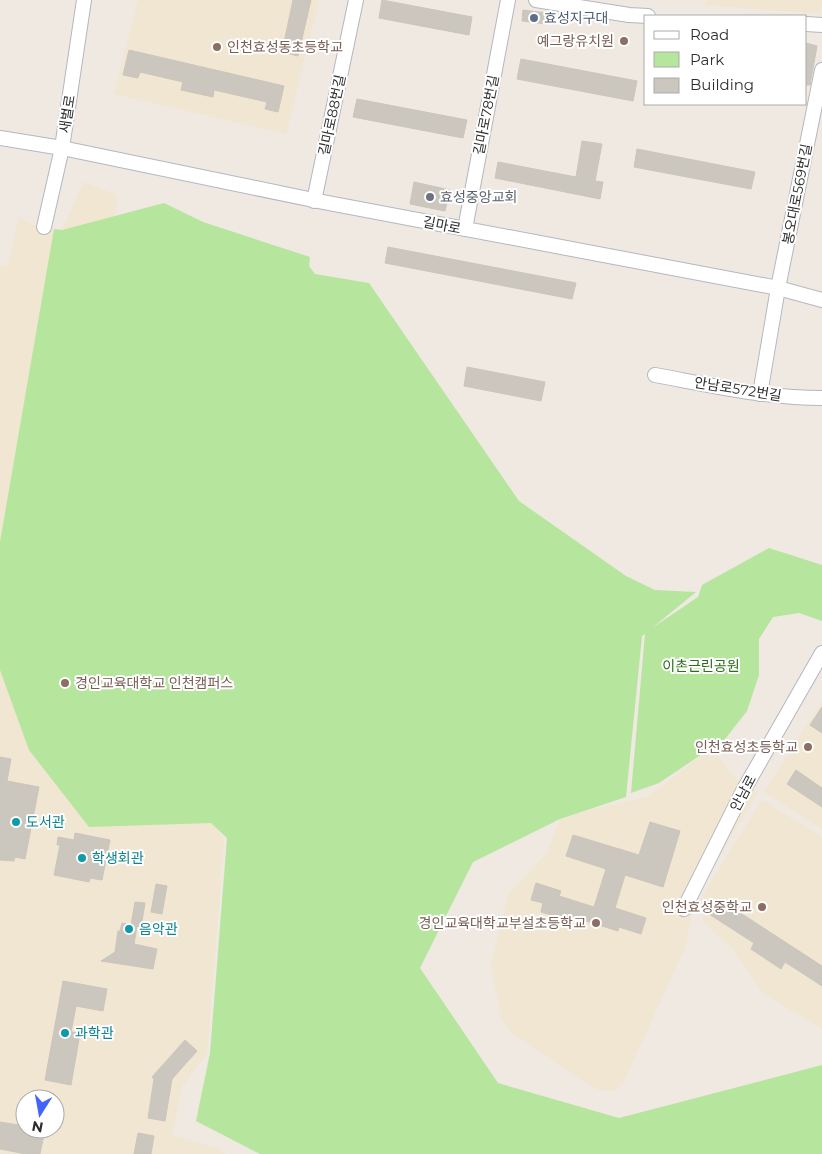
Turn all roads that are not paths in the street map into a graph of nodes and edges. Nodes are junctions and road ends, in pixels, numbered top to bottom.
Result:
1 (84, 0) edge
2 (356, 0) edge
3 (508, 0) edge
4 (536, 0) edge
5 (644, 16) edge
6 (807, 24) edge
7 (822, 25) edge
8 (822, 70) edge
9 (0, 138) edge
10 (62, 148) junction
11 (314, 201) junction
12 (44, 227) dead end
13 (465, 229) junction
14 (778, 288) junction
15 (822, 300) edge
16 (655, 375) dead end
17 (760, 394) junction
18 (822, 398) edge
19 (822, 653) edge
20 (684, 909) dead end

1 - 10 street, 새벌로
2 - 11 street, 길마로88번길
3 - 13 street, 길마로78번길
4 - 5 street
6 - 7 street
8 - 14 street, 봉오대로569번길
9 - 10 street, 길마로
10 - 11 street, 길마로
10 - 12 street, 새벌로
11 - 13 street, 길마로
13 - 14 street, 길마로
14 - 15 street, 길마로
14 - 17 street, 봉오대로569번길
16 - 17 street, 안남로572번길
17 - 18 street, 안남로572번길
19 - 20 street, 안남로

